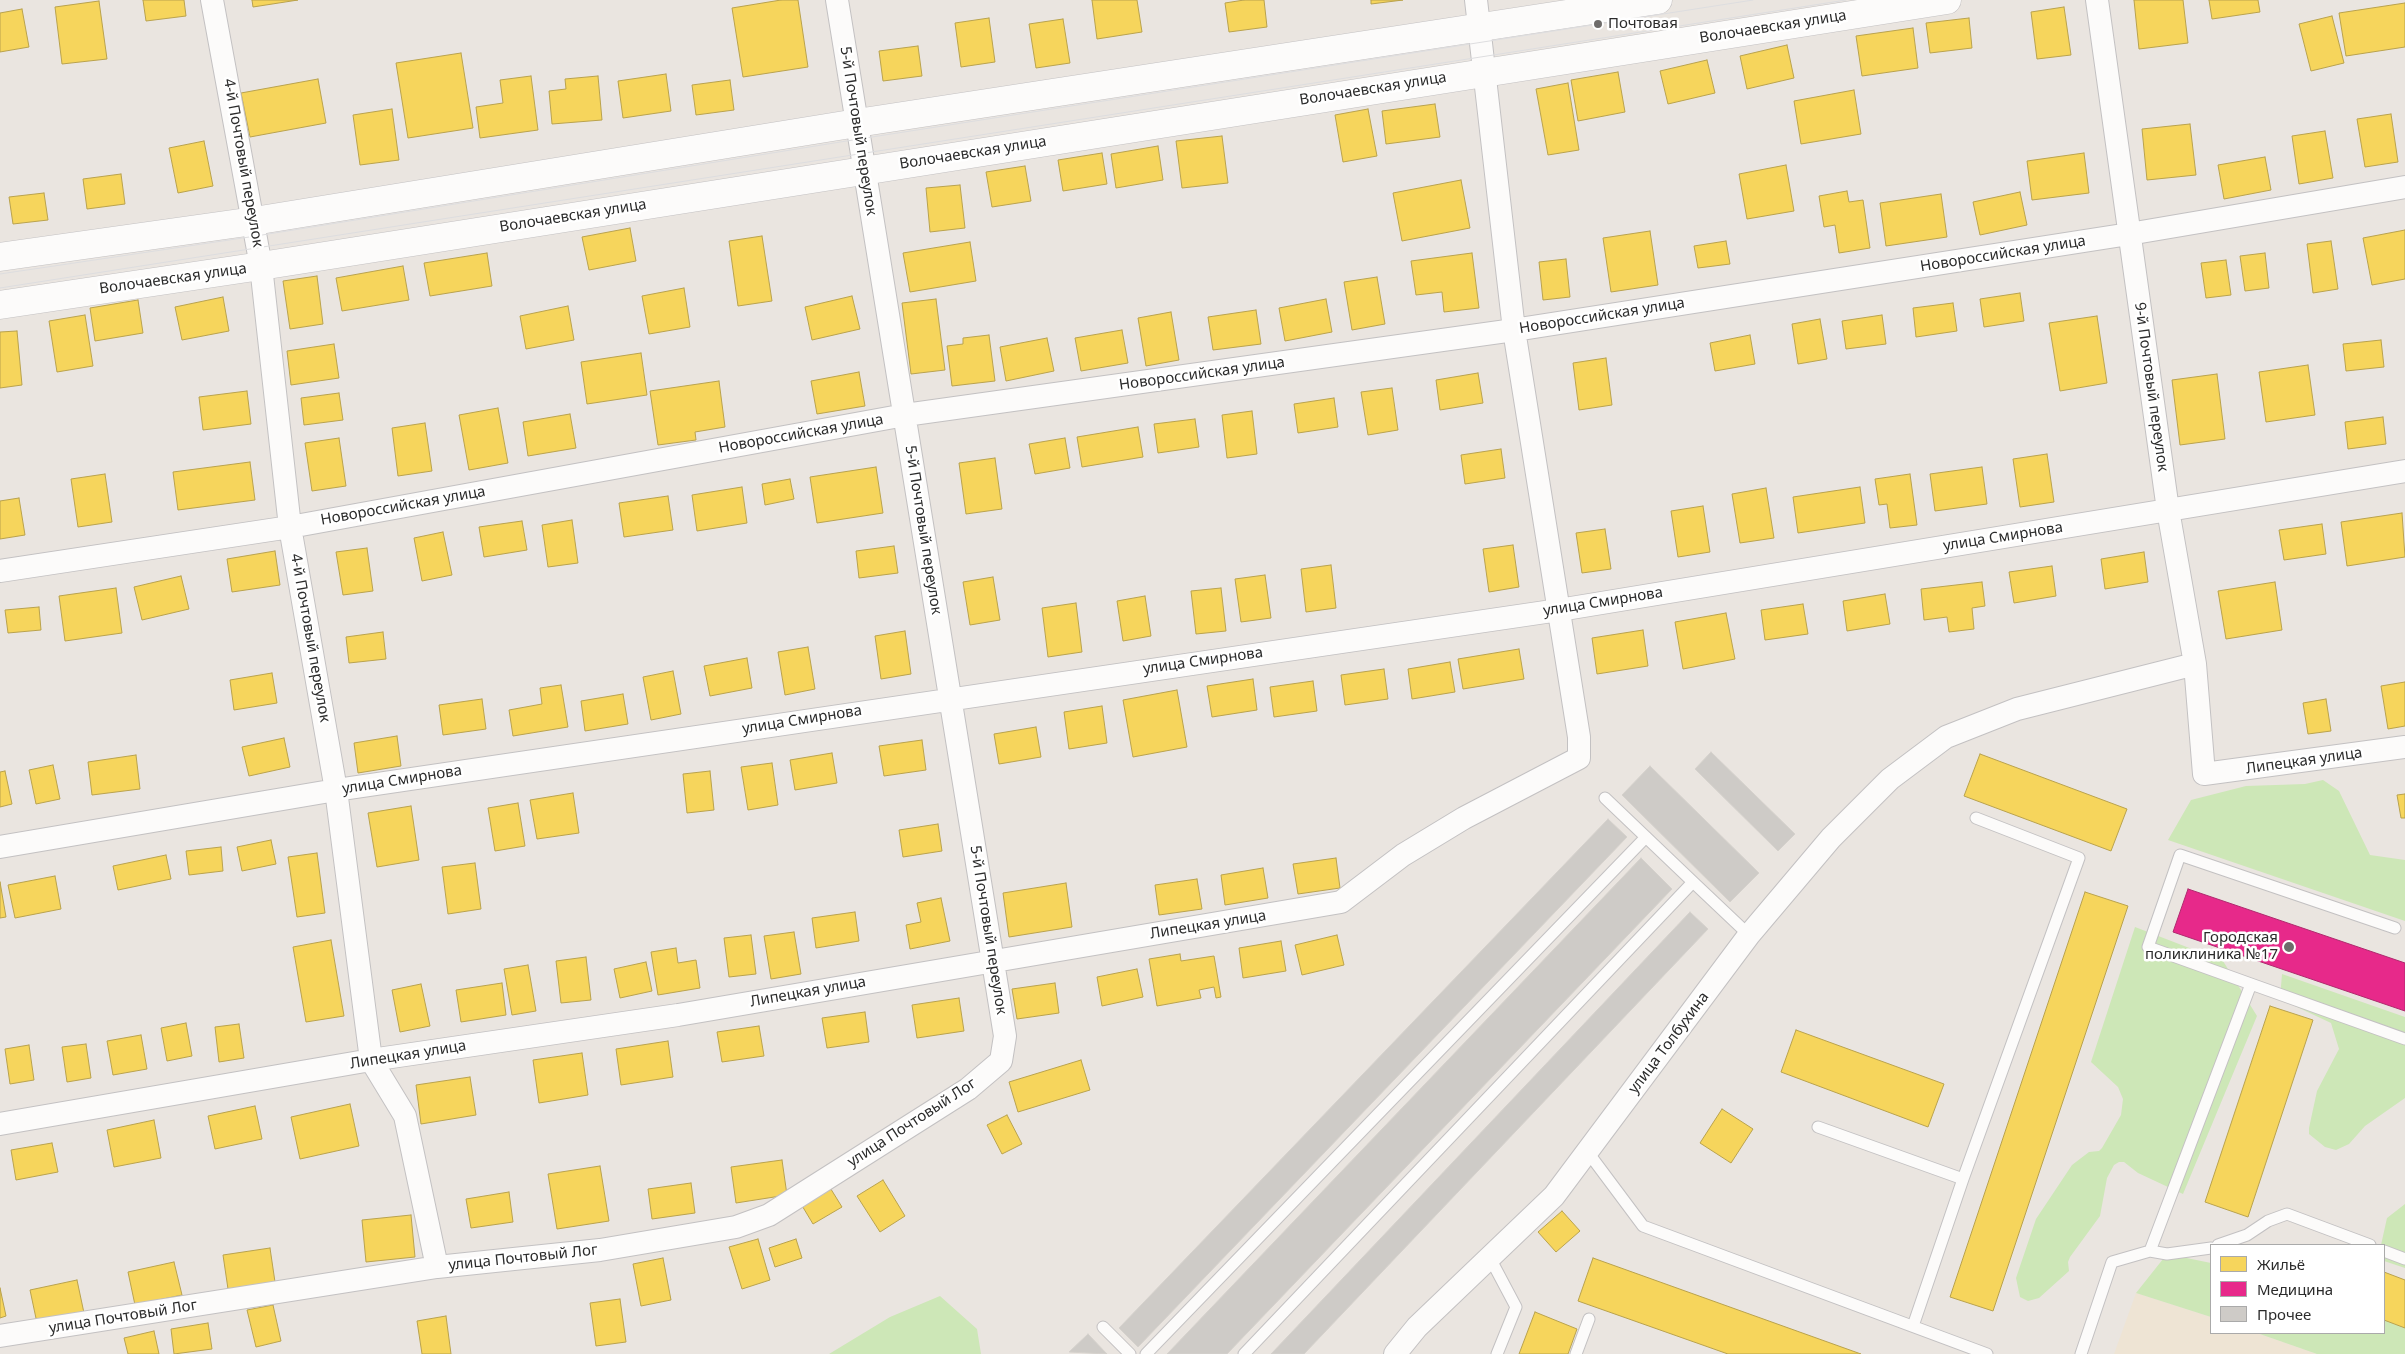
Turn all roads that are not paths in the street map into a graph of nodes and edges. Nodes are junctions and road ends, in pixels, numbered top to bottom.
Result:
1 (212, 0) edge
2 (837, 0) edge
3 (1476, 0) edge
4 (1658, 0) edge
5 (1947, 0) edge
6 (2097, 0) edge
7 (1481, 28) junction
8 (1485, 72) junction
9 (857, 123) junction
10 (864, 170) junction
11 (2405, 187) edge
12 (254, 221) junction
13 (2129, 234) junction
14 (0, 257) edge
15 (261, 266) junction
16 (0, 305) edge
17 (1514, 330) junction
18 (905, 415) junction
19 (2405, 472) edge
20 (2168, 510) junction
21 (290, 527) junction
22 (0, 571) edge
23 (1559, 610) junction
24 (2195, 664) junction
25 (950, 698) junction
26 (2405, 747) edge
27 (2204, 774) joint
28 (336, 790) junction
29 (1605, 798) dead end
30 (1976, 818) dead end
31 (1646, 837) junction
32 (0, 847) edge
33 (1693, 882) junction
34 (2395, 928) dead end
35 (1749, 935) junction
36 (992, 960) junction
37 (2251, 984) junction
38 (2405, 1039) edge
39 (371, 1060) junction
40 (1001, 1061) joint
41 (0, 1124) edge
42 (1818, 1127) dead end
43 (1587, 1151) junction
44 (1963, 1179) junction
45 (2221, 1244) edge
46 (2367, 1244) edge
47 (2210, 1248) edge
48 (2150, 1251) junction
49 (2385, 1251) edge
50 (1490, 1258) junction
51 (2405, 1259) edge
52 (437, 1267) junction
53 (1589, 1319) dead end
54 (1913, 1326) junction
55 (1103, 1327) dead end
56 (0, 1336) edge
57 (1130, 1354) edge
58 (1146, 1354) edge
59 (1244, 1354) edge
60 (1395, 1354) edge
61 (1497, 1354) edge
62 (1576, 1354) edge
63 (1987, 1354) edge
64 (2081, 1354) edge

1 - 12 street, 4-й Почтовый переулок
2 - 9 street, 5-й Почтовый переулок
3 - 7 street
4 - 7 main road
5 - 8 main road, Волочаевская улица
6 - 13 street, 9-й Почтовый переулок
7 - 8 street
7 - 9 main road
8 - 10 main road, Волочаевская улица
8 - 17 street
9 - 10 street, 5-й Почтовый переулок
9 - 12 main road
10 - 15 main road, Волочаевская улица
10 - 18 street, 5-й Почтовый переулок
11 - 13 street, Новороссийская улица
12 - 14 main road
12 - 15 street, 4-й Почтовый переулок
13 - 17 street, Новороссийская улица
13 - 20 street, 9-й Почтовый переулок
15 - 16 main road, Волочаевская улица
15 - 21 street, 4-й Почтовый переулок
17 - 18 street, Новороссийская улица
17 - 23 street
18 - 21 street, Новороссийская улица
18 - 25 street, 5-й Почтовый переулок
19 - 20 street, улица Смирнова
20 - 23 street, улица Смирнова
20 - 24 street, 9-й Почтовый переулок
21 - 22 street, Новороссийская улица
21 - 28 street, 4-й Почтовый переулок
23 - 25 street, улица Смирнова
23 - 36 street, Липецкая улица
24 - 27 street, 9-й Почтовый переулок
24 - 35 street, улица Толбухина
25 - 28 street, улица Смирнова
25 - 36 street, 5-й Почтовый переулок
26 - 27 street, Липецкая улица
28 - 32 street, улица Смирнова
28 - 39 street, 4-й Почтовый переулок
29 - 31 lane
30 - 44 lane
31 - 33 lane
31 - 58 lane
33 - 35 lane
33 - 59 lane
34 - 37 lane
35 - 43 street, улица Толбухина
36 - 39 street, Липецкая улица
36 - 40 street, 5-й Почтовый переулок
37 - 38 lane
37 - 48 lane
39 - 41 street, Липецкая улица
39 - 52 street, 4-й Почтовый переулок
40 - 52 street, улица Почтовый Лог
42 - 44 lane
43 - 50 street, улица Толбухина
43 - 54 lane
44 - 54 lane
45 - 46 lane
47 - 48 lane
48 - 64 lane
49 - 51 lane
50 - 60 street, улица Толбухина
50 - 61 lane
52 - 56 street, улица Почтовый Лог
53 - 62 lane
54 - 63 lane
55 - 57 lane

